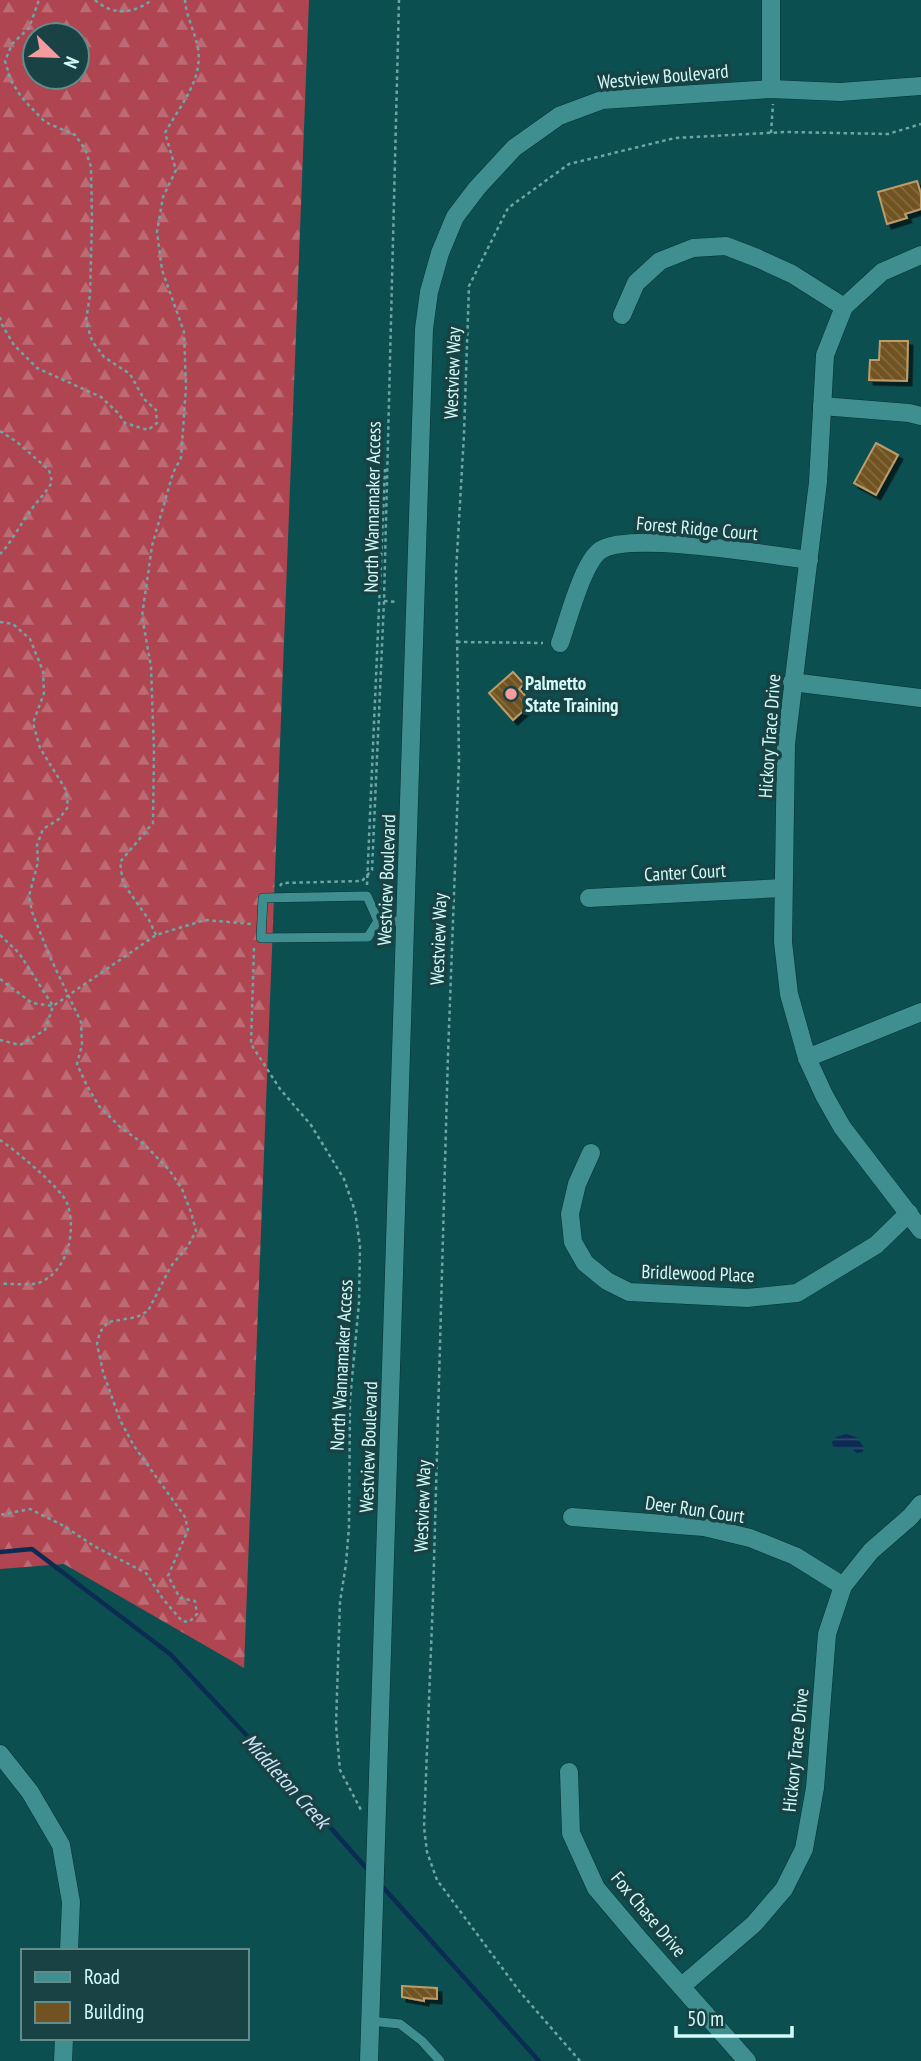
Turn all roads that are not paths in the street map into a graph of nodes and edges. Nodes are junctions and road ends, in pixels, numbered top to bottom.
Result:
1 (771, 0) edge
2 (921, 86) edge
3 (772, 95) junction
4 (921, 255) edge
5 (844, 307) junction
6 (622, 315) dead end
7 (822, 406) junction
8 (921, 416) edge
9 (809, 560) junction
10 (560, 643) road end
11 (792, 682) junction
12 (921, 698) edge
13 (783, 888) junction
14 (589, 898) dead end
15 (378, 921) junction
16 (406, 921) junction
17 (921, 1012) edge
18 (807, 1058) junction
19 (591, 1153) dead end
20 (909, 1213) junction
21 (921, 1230) edge
22 (921, 1504) edge
23 (572, 1517) dead end
24 (843, 1586) junction
25 (0, 1754) edge
26 (569, 1772) dead end
27 (68, 1949) edge
28 (682, 1986) junction
29 (370, 2021) junction
30 (64, 2040) edge
31 (428, 2047) junction
32 (63, 2061) edge
33 (369, 2061) edge
34 (427, 2061) edge
35 (440, 2061) edge
36 (747, 2061) edge

1 - 3 street
2 - 3 street, Westview Boulevard
3 - 16 street, Westview Boulevard
4 - 5 street, Hickory Trace Drive
5 - 6 street
5 - 7 street, Hickory Trace Drive
7 - 8 street
7 - 9 street, Hickory Trace Drive
9 - 10 street, Forest Ridge Court
9 - 11 street, Hickory Trace Drive
11 - 12 street
11 - 13 street, Hickory Trace Drive
13 - 14 street, Canter Court
13 - 18 street, Hickory Trace Drive
15 - 15 lane
15 - 16 lane
16 - 29 street, Westview Boulevard
17 - 18 street
18 - 20 street, Hickory Trace Drive
19 - 20 street, Bridlewood Place
20 - 21 street, Hickory Trace Drive
22 - 24 street, Hickory Trace Drive
23 - 24 street, Deer Run Court
24 - 28 street, Hickory Trace Drive
25 - 27 street
26 - 28 street, Fox Chase Drive
28 - 36 street, Fox Chase Drive
29 - 31 lane
29 - 33 street, Westview Boulevard
30 - 32 street
31 - 34 lane
31 - 35 lane

